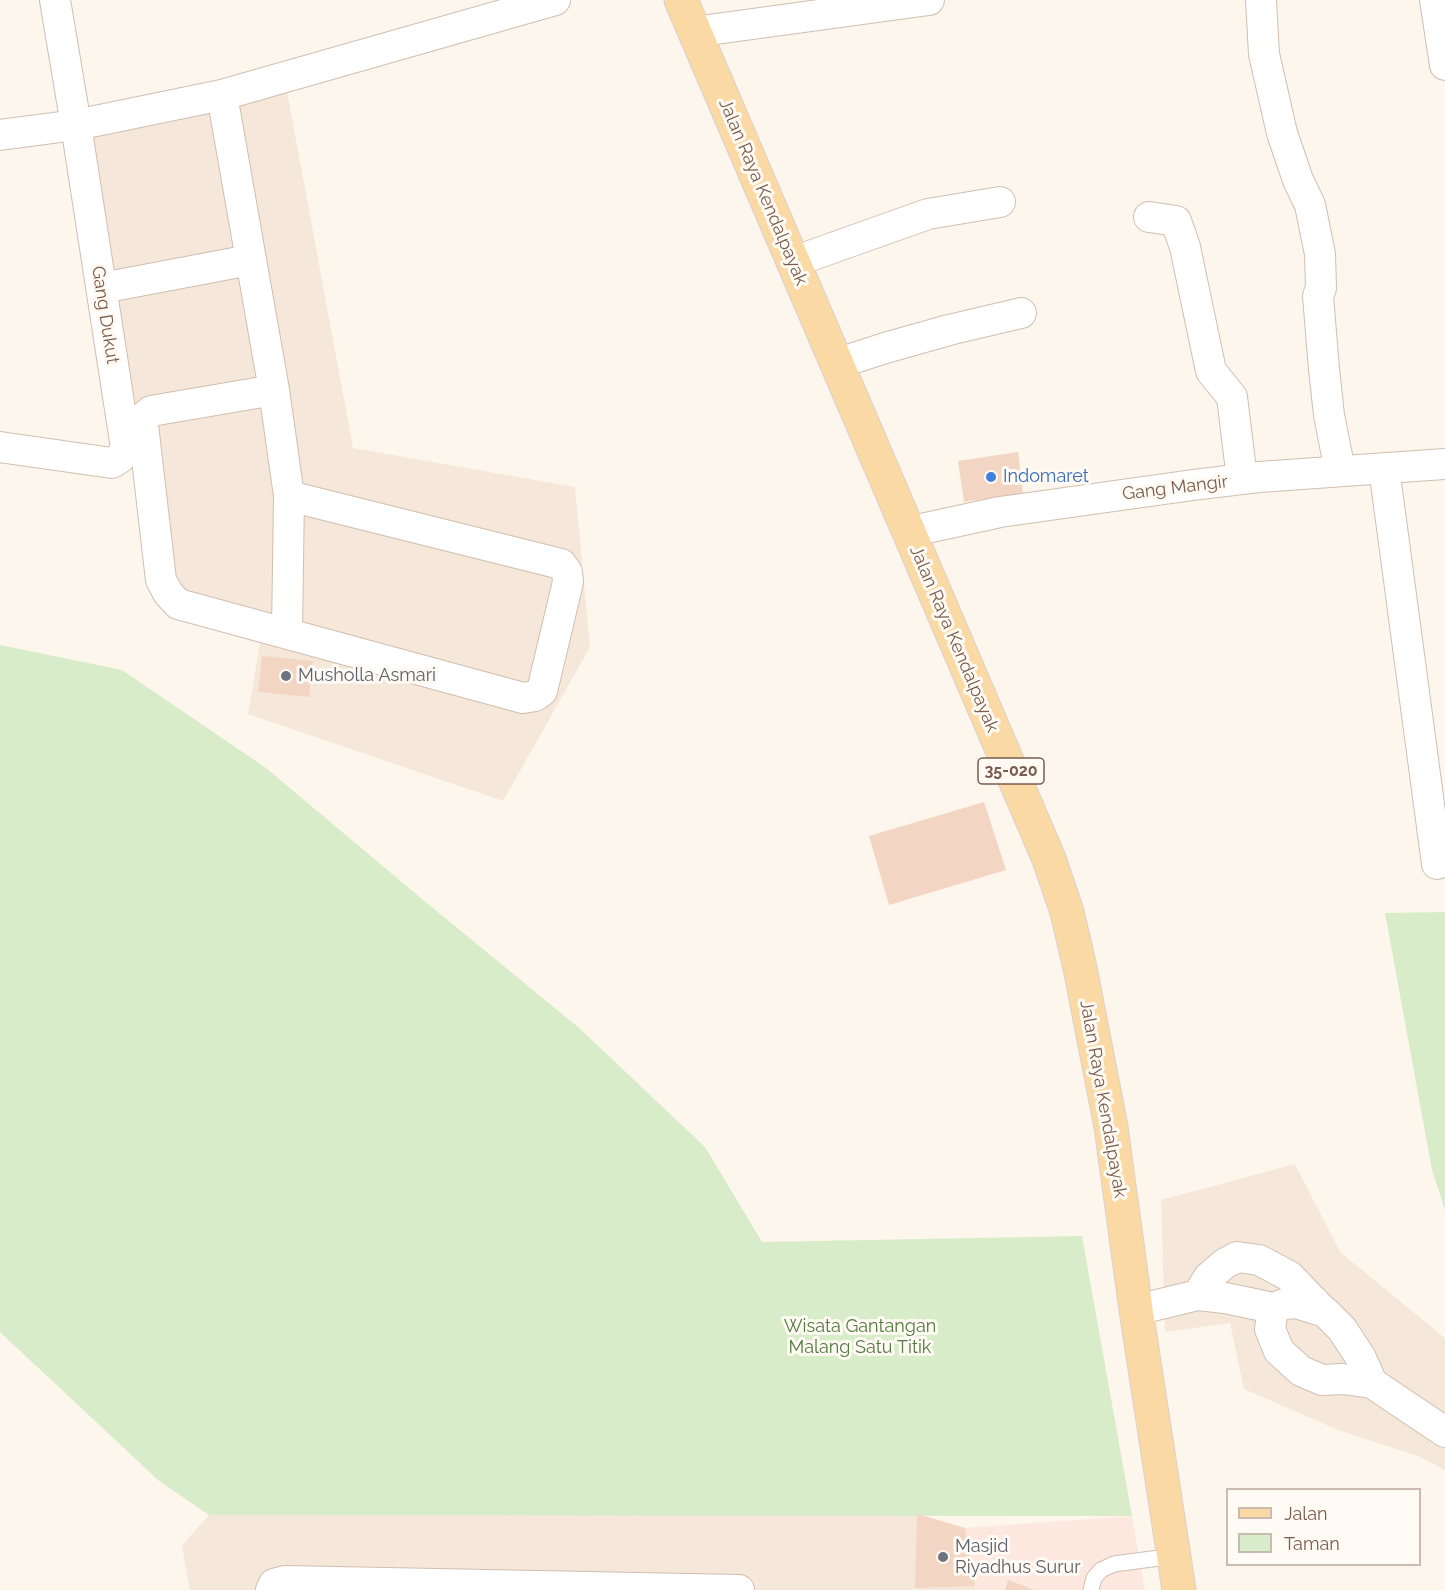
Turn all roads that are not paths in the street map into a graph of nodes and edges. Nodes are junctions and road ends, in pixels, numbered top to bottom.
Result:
1 (55, 0) edge
2 (555, 0) edge
3 (681, 0) edge
4 (928, 0) edge
5 (1262, 0) edge
6 (1435, 0) edge
7 (694, 32) junction
8 (1445, 65) edge
9 (222, 95) junction
10 (76, 124) junction
11 (0, 135) edge
12 (1000, 202) dead end
13 (1149, 217) dead end
14 (250, 261) junction
15 (793, 262) junction
16 (118, 285) dead end
17 (1021, 313) dead end
18 (836, 364) junction
19 (274, 390) junction
20 (0, 447) edge
21 (1445, 464) edge
22 (1384, 468) junction
23 (1340, 471) junction
24 (1242, 479) junction
25 (289, 496) junction
26 (908, 532) junction
27 (287, 633) junction
28 (1437, 864) dead end
29 (1198, 1295) junction
30 (1273, 1308) junction
31 (1136, 1310) junction
32 (1322, 1310) junction
33 (1372, 1383) junction
34 (1445, 1432) edge
35 (1174, 1556) junction
36 (610, 1589) edge
37 (271, 1590) edge
38 (739, 1590) edge
39 (1090, 1590) edge
40 (1179, 1590) edge

1 - 10 street
2 - 9 street
3 - 7 main road, Jalan Raya Kendalpayak / 35-020
4 - 7 street
5 - 23 street
6 - 8 street
7 - 15 main road, Jalan Raya Kendalpayak / 35-020
9 - 10 street
9 - 14 street
10 - 11 street
10 - 20 street, Gang Dukut
12 - 15 street
13 - 24 street
14 - 16 street
14 - 19 street
15 - 18 main road, Jalan Raya Kendalpayak / 35-020
17 - 18 street
18 - 26 main road, Jalan Raya Kendalpayak / 35-020
19 - 25 street
19 - 27 street
21 - 22 street, Gang Mangir
22 - 23 street, Gang Mangir
22 - 28 street
23 - 24 street, Gang Mangir
24 - 26 street, Gang Mangir
25 - 27 street
25 - 27 street
26 - 31 main road, Jalan Raya Kendalpayak / 35-020
29 - 30 street
29 - 31 street
29 - 32 street
30 - 32 street
30 - 33 street
31 - 35 main road, Jalan Raya Kendalpayak / 35-020
32 - 33 street
33 - 34 street
35 - 39 lane
35 - 40 main road, Jalan Raya Kendalpayak / 35-020
36 - 37 street
36 - 38 street

